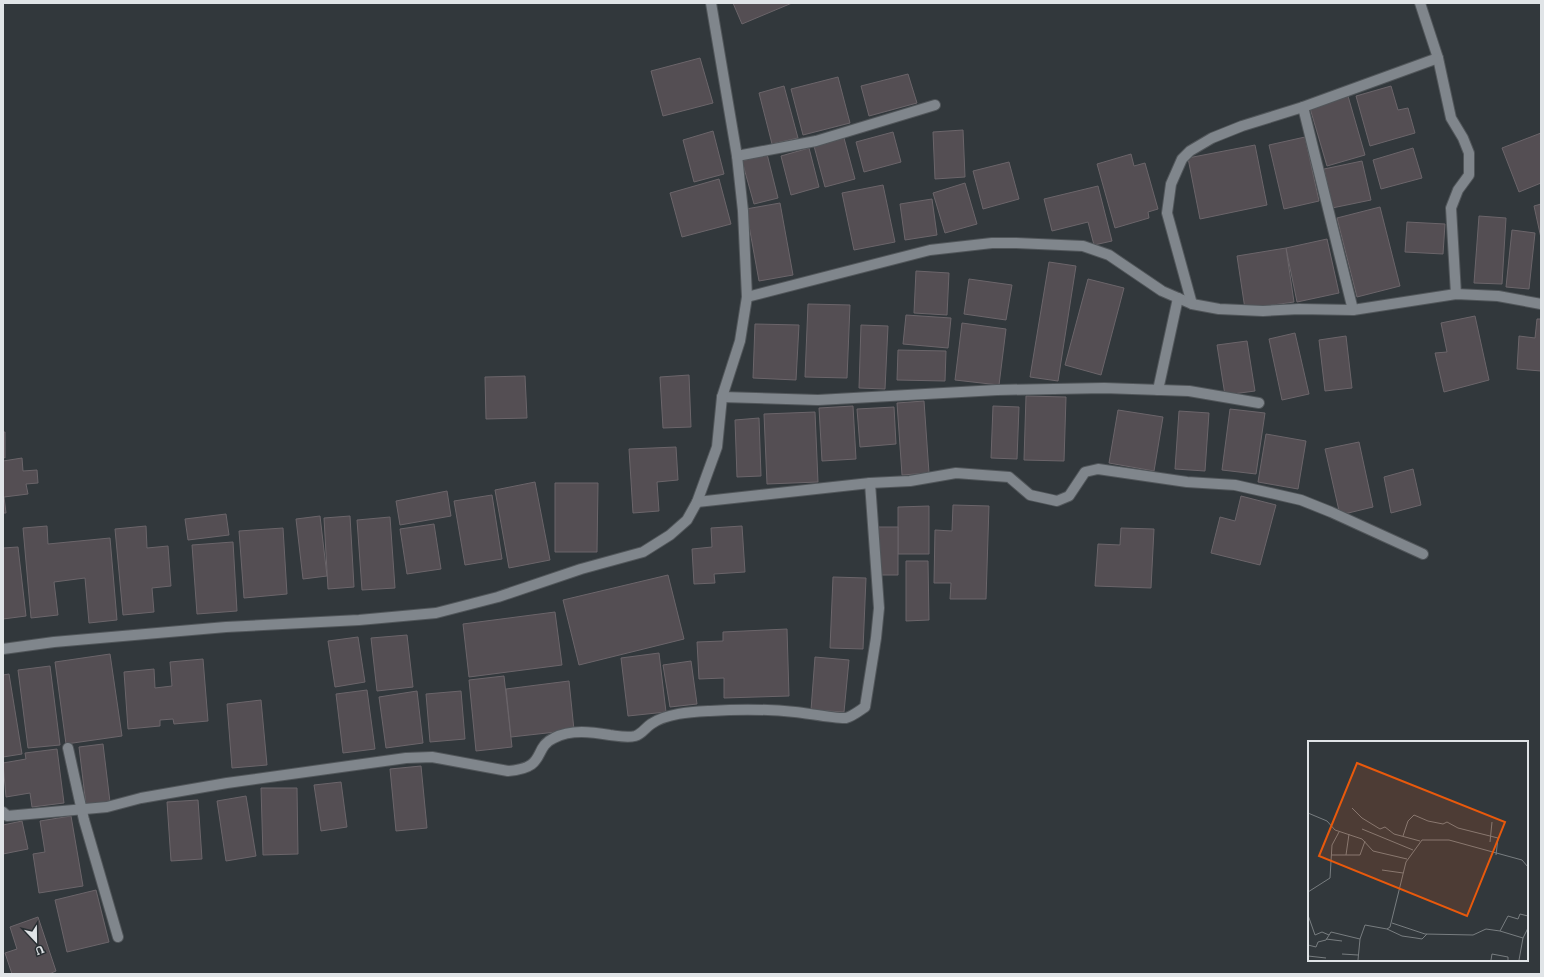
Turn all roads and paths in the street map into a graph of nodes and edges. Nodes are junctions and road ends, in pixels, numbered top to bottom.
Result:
1 (711, 3) edge
2 (1420, 3) edge
3 (1438, 58) junction
4 (935, 106) dead end
5 (1303, 107) junction
6 (737, 156) junction
7 (1456, 294) junction
8 (747, 297) junction
9 (1178, 298) junction
10 (1192, 304) junction
11 (1541, 304) edge
12 (1353, 310) junction
13 (1158, 390) junction
14 (722, 397) junction
15 (1258, 403) dead end
16 (870, 483) junction
17 (697, 502) junction
18 (1424, 554) dead end
19 (3, 649) edge
20 (68, 748) dead end
21 (81, 808) junction
22 (3, 812) edge
23 (118, 937) dead end

1 - 6 street
2 - 3 street
3 - 5 street
3 - 7 street
4 - 6 street
5 - 10 street
5 - 12 street
6 - 8 street
7 - 11 street
7 - 12 street
8 - 9 street
8 - 14 street
9 - 10 street
9 - 13 street
10 - 12 street
13 - 14 street
13 - 15 street
14 - 17 street
16 - 17 street
16 - 18 street
16 - 21 street
17 - 19 street
20 - 21 street
21 - 22 street
21 - 23 street

